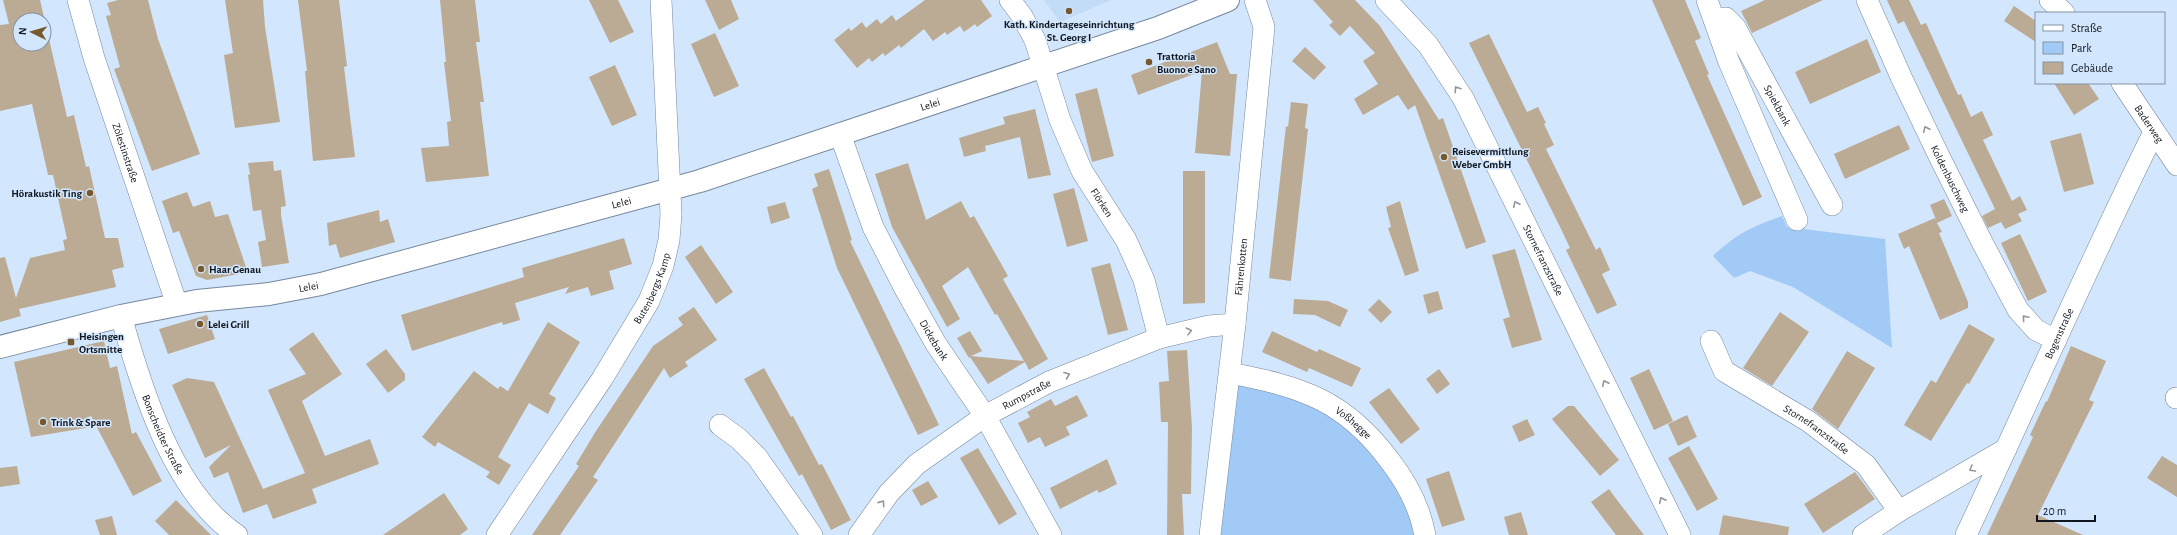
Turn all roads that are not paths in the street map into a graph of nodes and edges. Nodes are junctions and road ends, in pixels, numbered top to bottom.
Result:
1 (78, 0) edge
2 (661, 0) edge
3 (1010, 0) edge
4 (1228, 0) edge
5 (1255, 0) edge
6 (1386, 0) edge
7 (1707, 0) edge
8 (1868, 0) edge
9 (2050, 0) edge
10 (2063, 12) edge
11 (1714, 19) junction
12 (1042, 67) junction
13 (2123, 84) edge
14 (2154, 132) junction
15 (840, 134) junction
16 (2177, 165) edge
17 (669, 190) junction
18 (1832, 205) dead end
19 (1797, 220) dead end
20 (176, 305) junction
21 (121, 316) junction
22 (1235, 324) junction
23 (1159, 338) junction
24 (2056, 340) junction
25 (1711, 341) dead end
26 (0, 347) edge
27 (1230, 373) junction
28 (985, 416) junction
29 (720, 425) dead end
30 (2006, 449) junction
31 (1899, 511) junction
32 (237, 535) edge
33 (497, 535) edge
34 (812, 535) edge
35 (859, 535) edge
36 (1051, 535) edge
37 (1210, 535) edge
38 (1425, 535) edge
39 (1680, 535) edge
40 (1863, 535) edge
41 (1966, 535) edge

1 - 20 street, Zölestinstraße
2 - 17 street, Butenbergs Kamp
3 - 12 street, Flörken
4 - 12 street, Lelei
5 - 22 street, Fährenkotten
39 -> 6 street, Stornefranzstraße
7 - 11 street
24 -> 8 street, Koldenbuschweg
9 - 10 street
11 - 18 street, Spiekbank
11 - 19 street
12 - 15 street, Lelei
12 - 23 street, Flörken
13 - 14 street, Baderweg
14 - 16 street, Baderweg
14 - 24 street, Bogenstraße
15 - 17 street, Lelei
15 - 28 street, Dickebank
17 - 20 street, Lelei
17 - 33 street, Butenbergs Kamp
20 - 21 street, Lelei
21 - 26 street, Lelei
21 - 32 street, Bonscheidter Straße
23 -> 22 street, Rumpstraße
22 - 27 street, Fährenkotten
28 -> 23 street, Rumpstraße
24 - 30 street, Bogenstraße
25 - 31 street, Stornefranzstraße
27 - 37 street, Fährenkotten
27 - 38 street, Voßhegge
35 -> 28 street, Rumpstraße
28 - 36 street, Dickebank
29 - 34 street
30 -> 31 street
30 - 41 street, Bogenstraße
31 - 40 street

